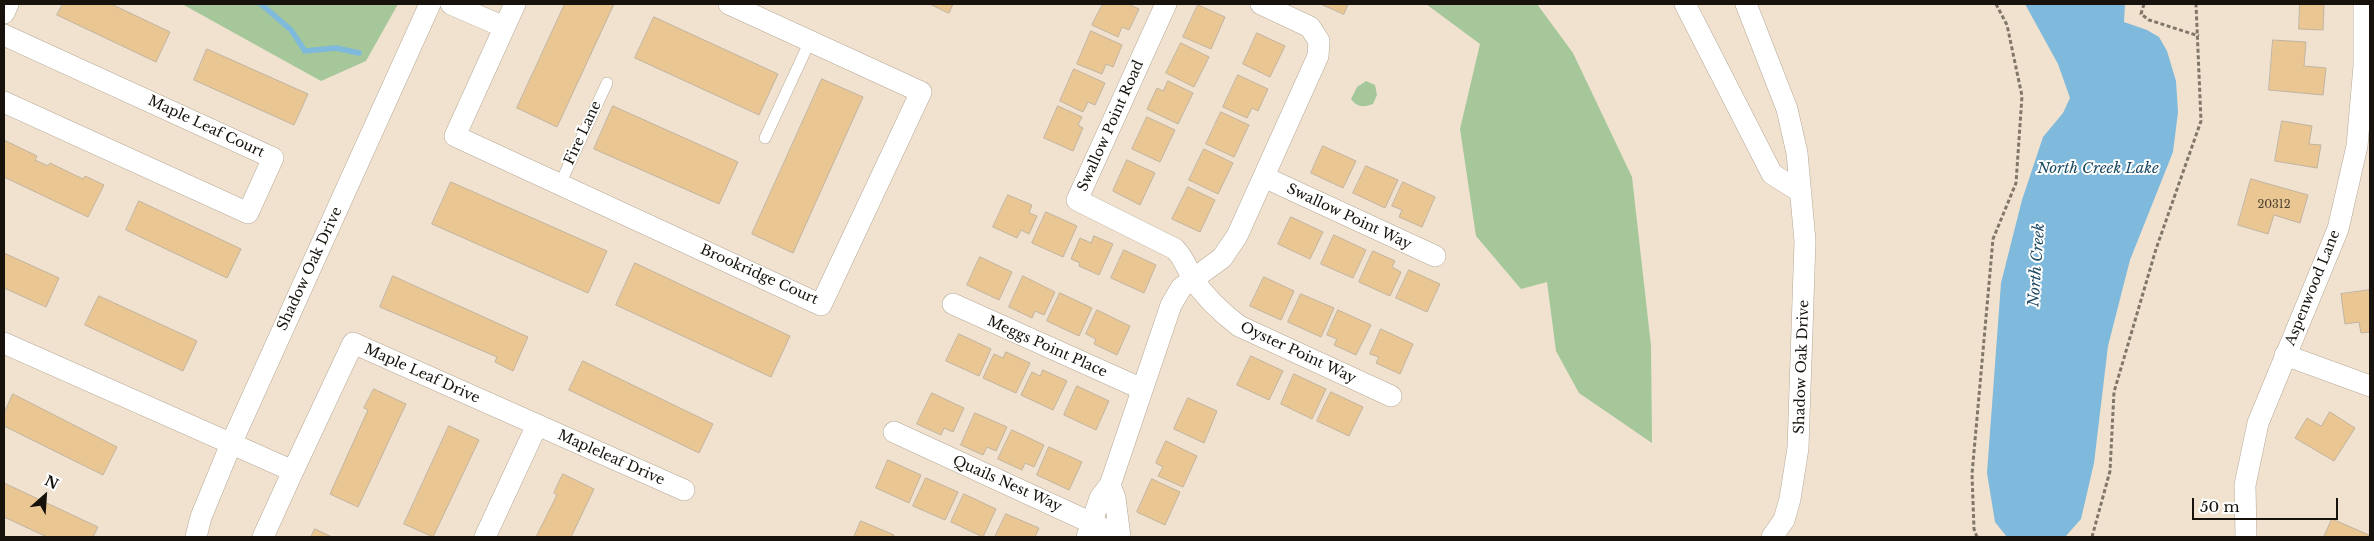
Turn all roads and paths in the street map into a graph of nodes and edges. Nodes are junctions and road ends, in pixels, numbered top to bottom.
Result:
1 (8, 4) edge
2 (430, 4) edge
3 (451, 4) edge
4 (515, 4) edge
5 (729, 4) edge
6 (1166, 4) edge
7 (1261, 4) edge
8 (1686, 4) edge
9 (1746, 4) edge
10 (1996, 4) edge
11 (2144, 4) edge
12 (2196, 4) edge
13 (2364, 4) edge
14 (4, 13) edge
15 (504, 27) junction
16 (4, 35) edge
17 (2199, 36) junction
18 (810, 42) junction
19 (607, 82) dead end
20 (4, 102) edge
21 (765, 138) dead end
22 (1264, 177) junction
23 (560, 184) junction
24 (1801, 192) junction
25 (1435, 256) dead end
26 (1193, 278) junction
27 (953, 304) dead end
28 (4, 343) edge
29 (2285, 355) junction
30 (2370, 386) edge
31 (1142, 389) junction
32 (1391, 396) dead end
33 (537, 425) junction
34 (894, 432) dead end
35 (231, 444) junction
36 (293, 471) junction
37 (1110, 485) junction
38 (684, 490) dead end
39 (1090, 530) edge
40 (196, 537) edge
41 (263, 537) edge
42 (485, 537) edge
43 (1120, 537) edge
44 (1772, 537) edge
45 (1977, 537) edge
46 (2092, 537) edge
47 (2246, 537) edge

1 - 14 street
2 - 35 street, Shadow Oak Drive
3 - 15 street
4 - 15 street, Brookridge Court
5 - 18 street, Brookridge Court
6 - 26 street, Swallow Point Road
7 - 22 street
8 - 24 street
9 - 24 street, Shadow Oak Drive
10 - 45 path
11 - 17 path
12 - 17 path
13 - 29 street, Aspenwood Lane
15 - 23 street, Brookridge Court
16 - 20 street, Maple Leaf Court
17 - 46 path
18 - 21 lane
18 - 23 street, Brookridge Court
19 - 23 lane, Fire Lane
22 - 25 street, Swallow Point Way
22 - 26 street
24 - 44 street, Shadow Oak Drive
26 - 31 street
26 - 32 street, Oyster Point Way
27 - 31 street, Meggs Point Place
28 - 35 street
29 - 30 street
29 - 47 street, Aspenwood Lane
31 - 37 street
33 - 36 street, Maple Leaf Drive
33 - 38 street, Mapleleaf Drive
33 - 42 street
34 - 39 street, Quails Nest Way
35 - 36 street
35 - 40 street, Shadow Oak Drive
36 - 41 street, Maple Leaf Drive
37 - 39 street
37 - 43 street
39 - 43 street, Quails Nest Way

